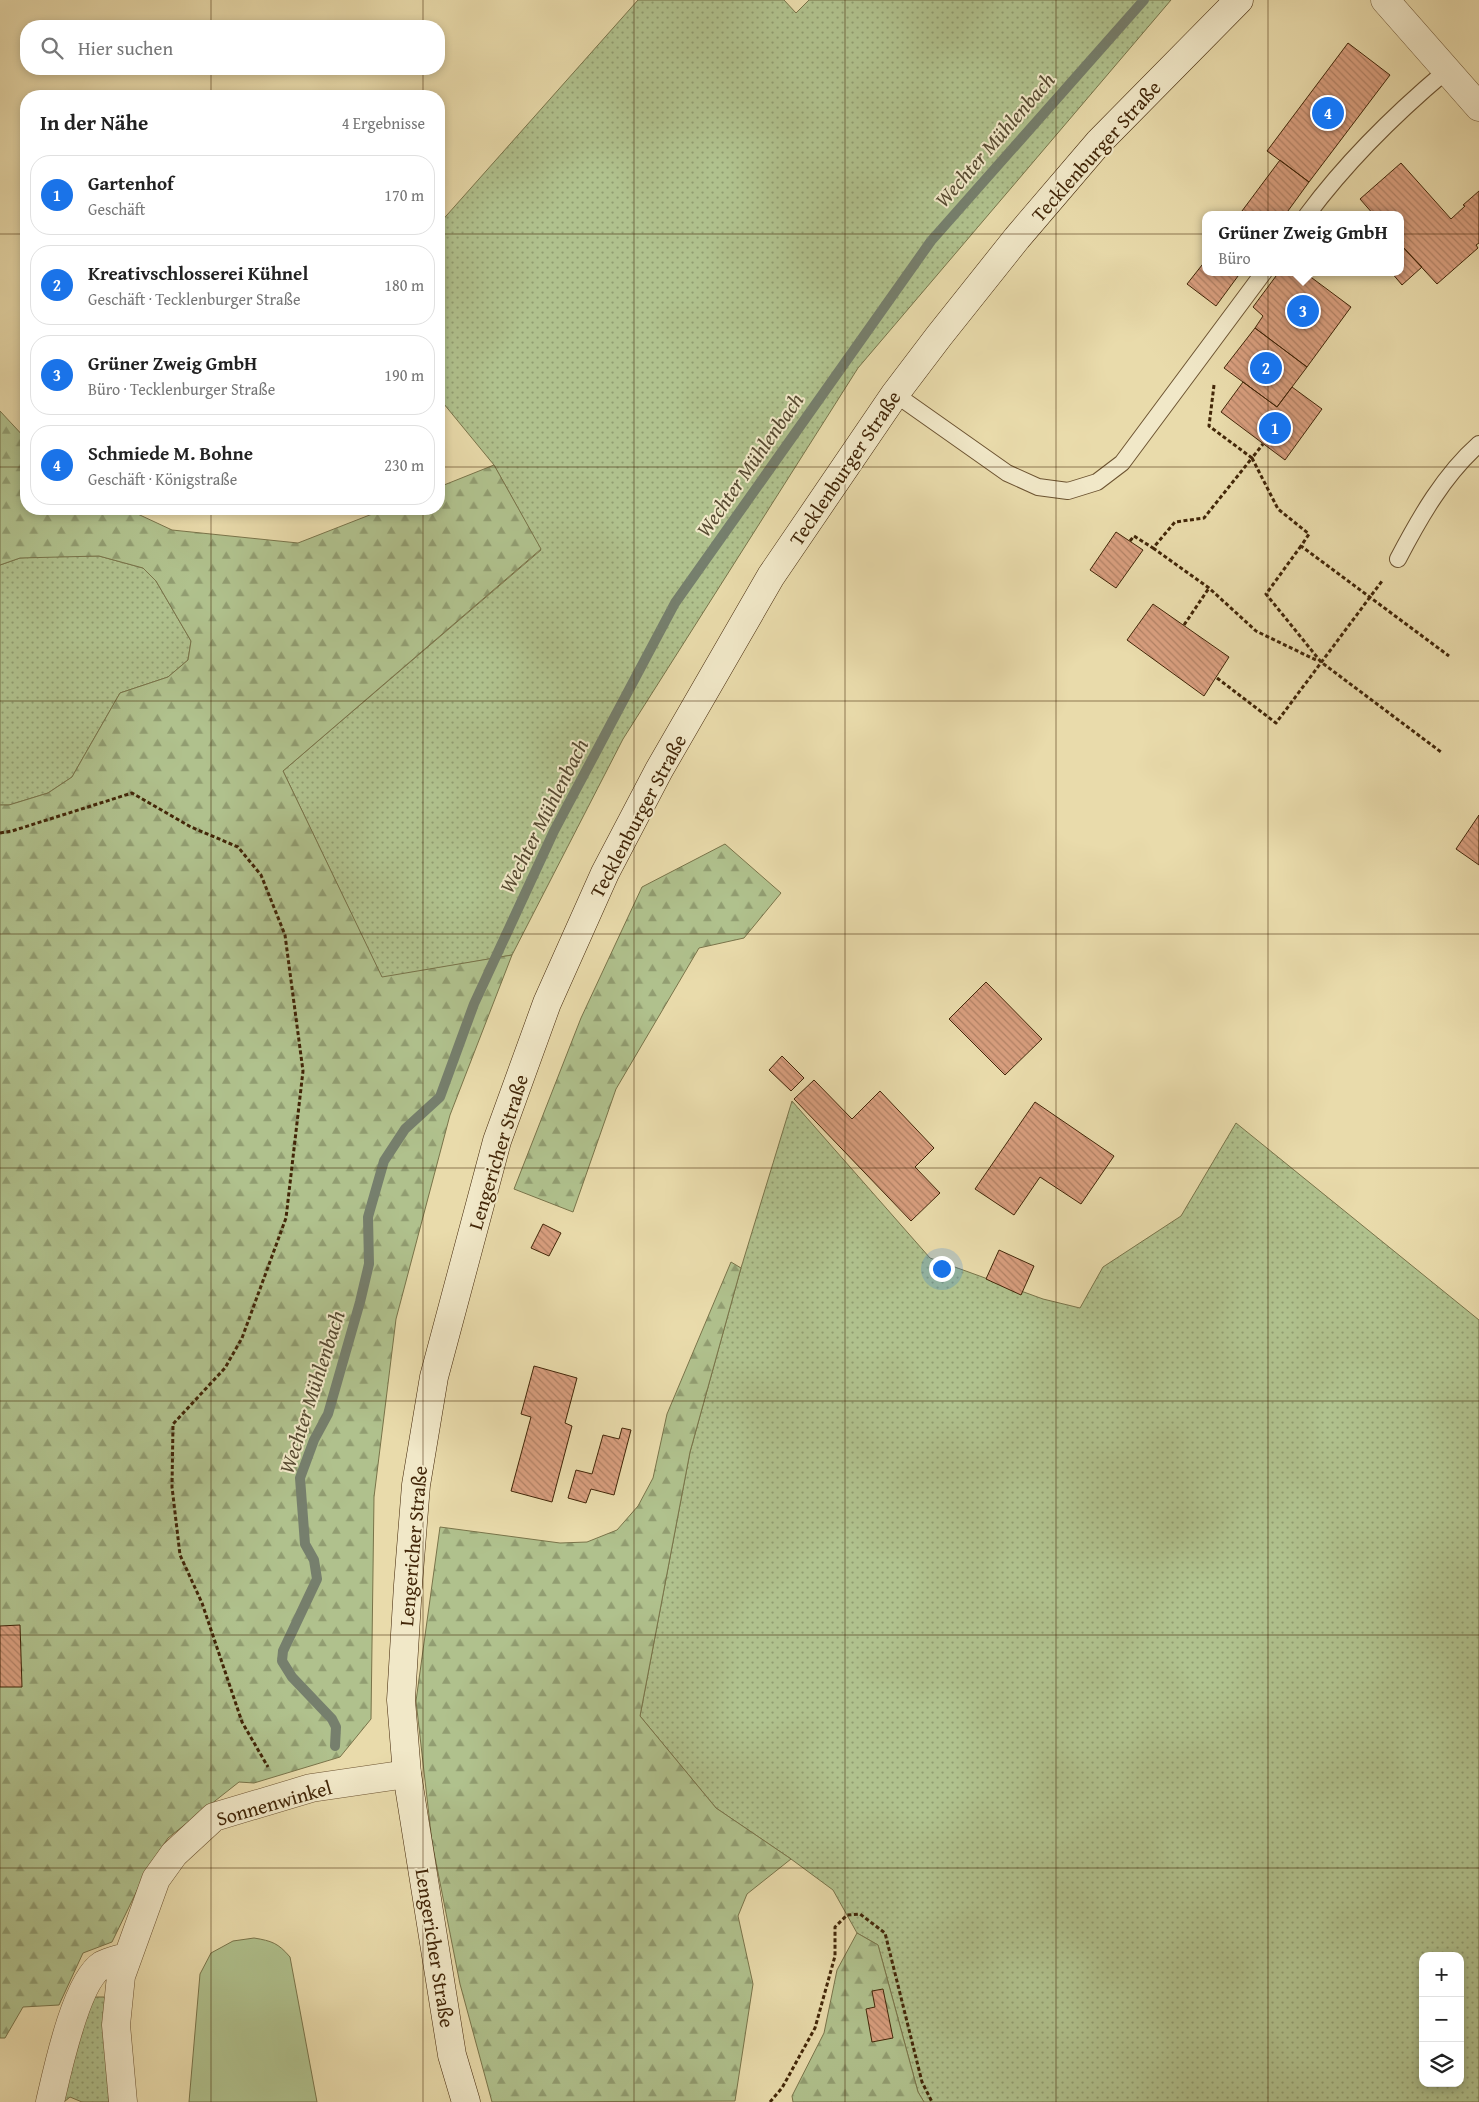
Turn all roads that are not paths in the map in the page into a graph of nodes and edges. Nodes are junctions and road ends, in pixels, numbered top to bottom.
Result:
1 (1239, 0) edge
2 (1385, 0) edge
3 (1446, 71) junction
4 (1479, 107) edge
5 (1310, 211) edge
6 (1261, 276) edge
7 (895, 394) junction
8 (1479, 444) edge
9 (1398, 558) road end
10 (547, 1003) joint
11 (407, 1774) junction
12 (128, 1956) junction
13 (50, 2102) edge
14 (123, 2102) edge
15 (466, 2102) edge

1 - 7 main road, Tecklenburger Straße
2 - 3 main road
3 - 4 main road
3 - 5 lane
6 - 7 lane
7 - 10 main road, Tecklenburger Straße
8 - 9 lane
10 - 11 main road, Lengericher Straße
11 - 12 main road, Sonnenwinkel
11 - 15 main road, Lengericher Straße
12 - 13 main road
12 - 14 main road, Sonnenwinkel

